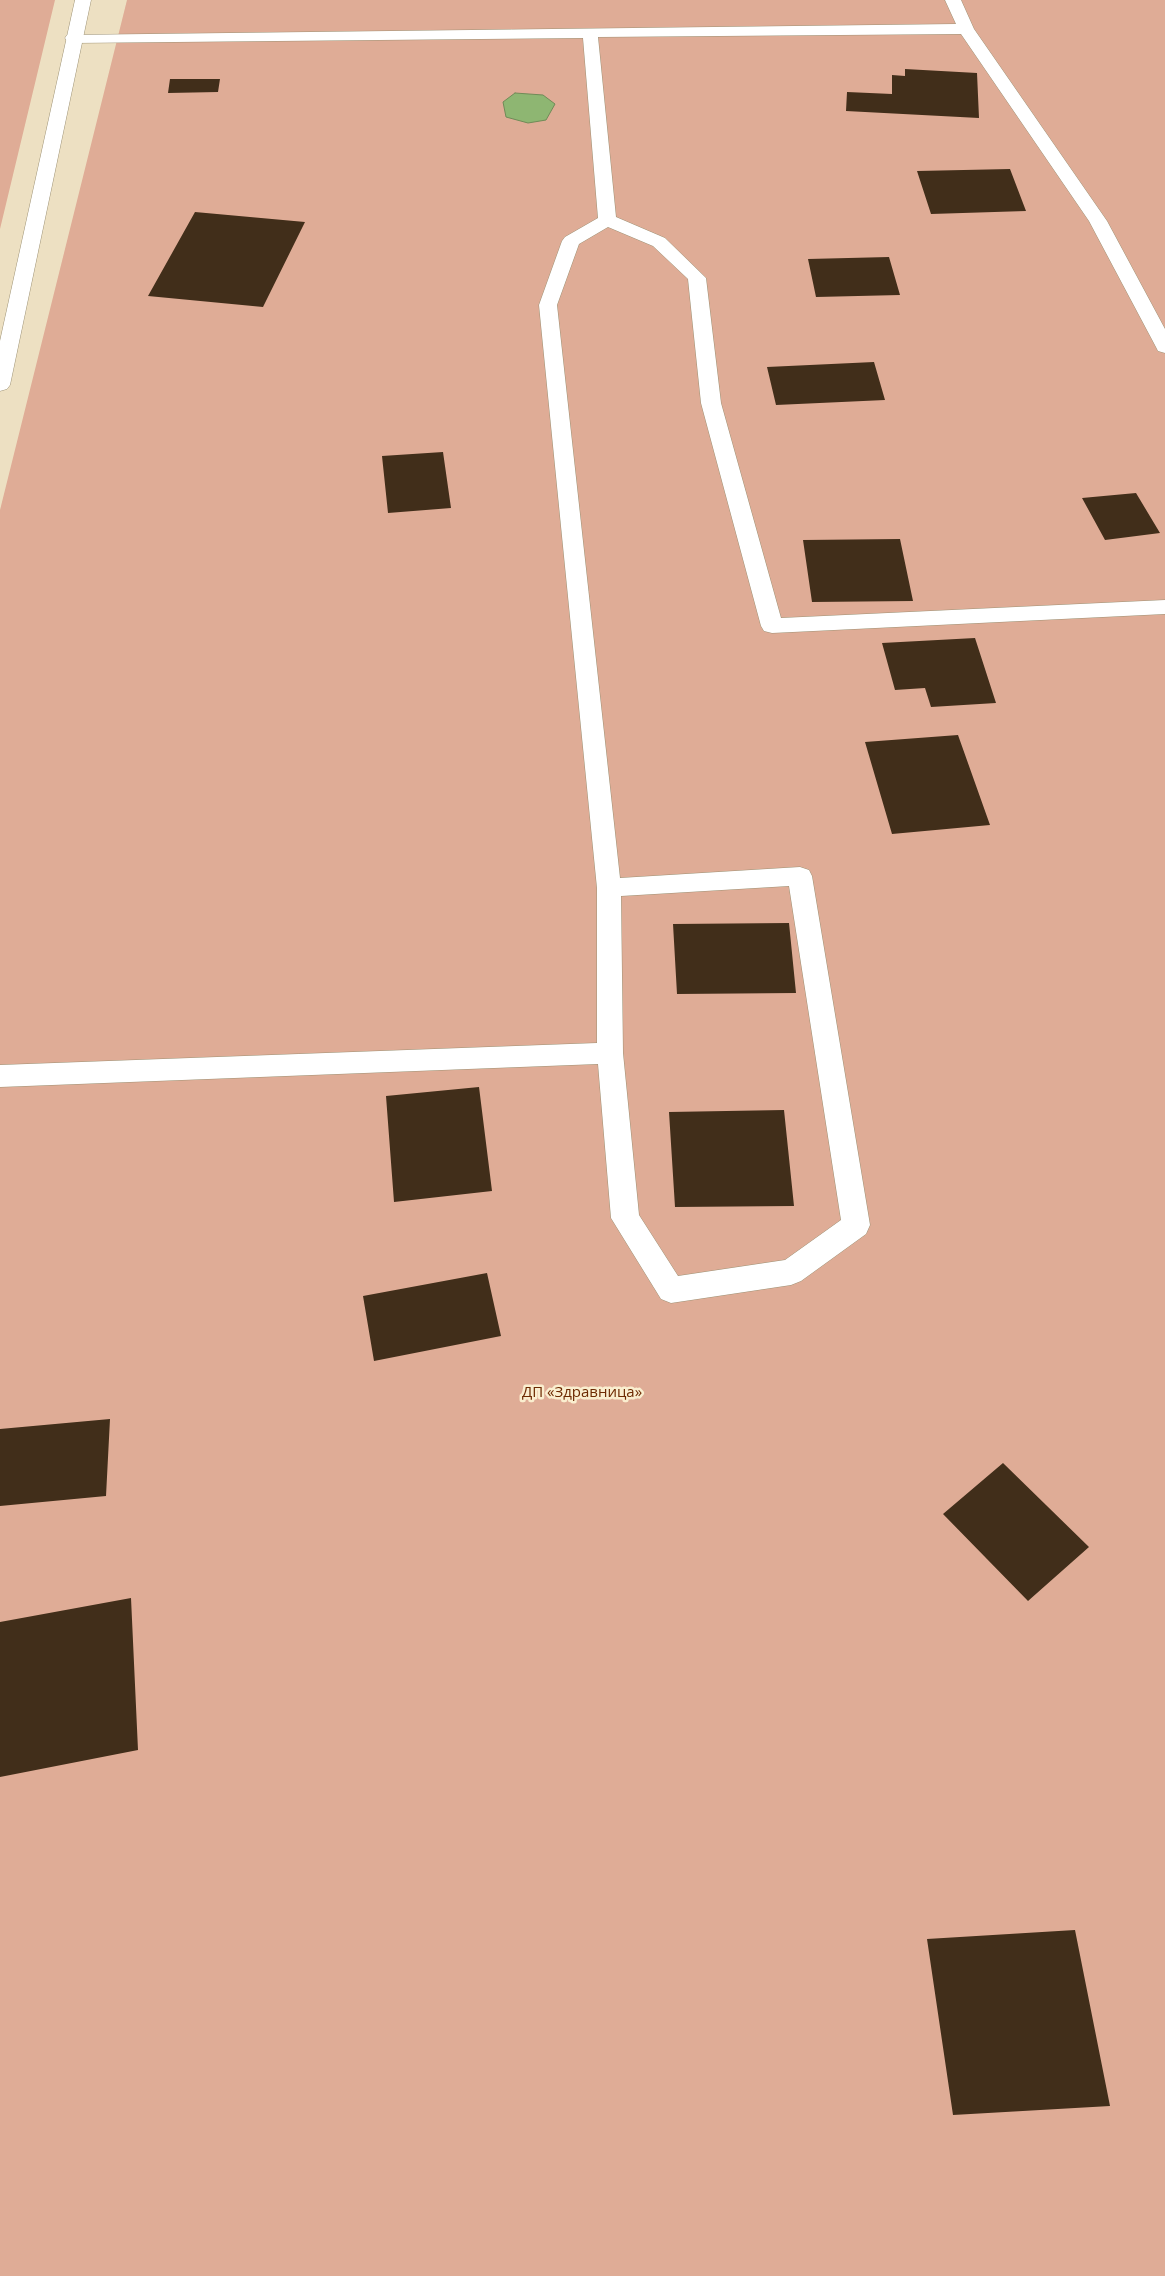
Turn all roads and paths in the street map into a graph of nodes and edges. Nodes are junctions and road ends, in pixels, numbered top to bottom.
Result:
1 (82, 0) edge
2 (953, 0) edge
3 (966, 29) junction
4 (590, 33) junction
5 (74, 38) junction
6 (607, 220) junction
7 (1165, 347) edge
8 (0, 385) edge
9 (1165, 607) edge
10 (609, 888) junction
11 (610, 1052) junction
12 (0, 1076) edge

1 - 5 street
2 - 3 street
3 - 4 street
3 - 7 street
4 - 5 street
4 - 6 street
5 - 8 street
6 - 9 street
6 - 10 street
10 - 11 street
10 - 11 street
11 - 12 street

